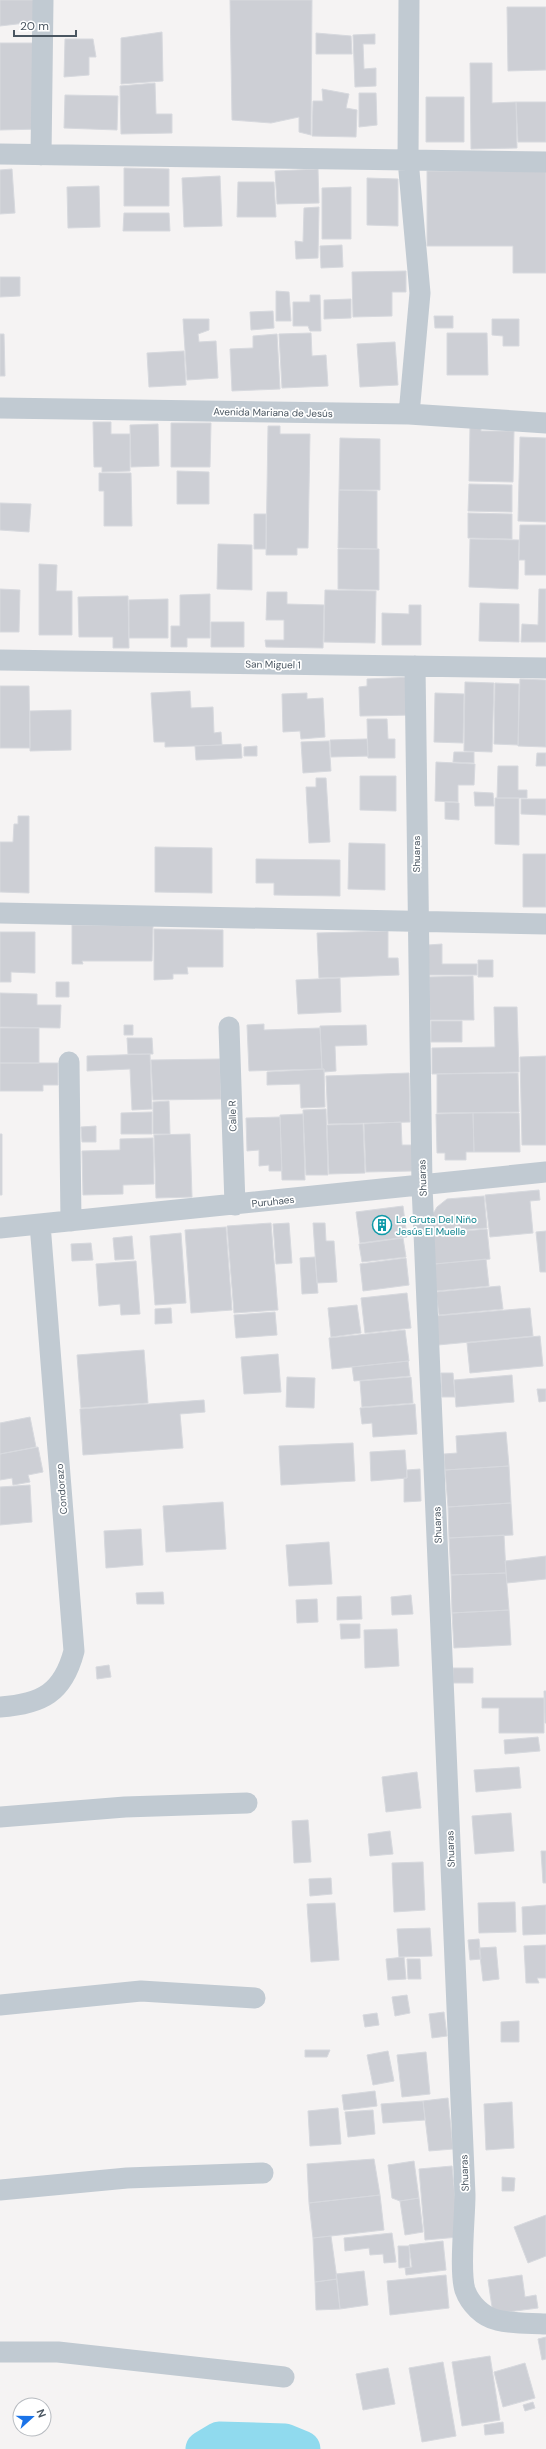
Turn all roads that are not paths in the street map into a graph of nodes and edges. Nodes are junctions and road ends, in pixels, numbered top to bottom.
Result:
1 (43, 0) edge
2 (409, 0) edge
3 (0, 154) edge
4 (41, 155) junction
5 (408, 160) junction
6 (546, 162) edge
7 (0, 408) edge
8 (408, 414) junction
9 (546, 422) edge
10 (0, 660) edge
11 (415, 666) junction
12 (546, 668) edge
13 (0, 913) edge
14 (417, 921) junction
15 (546, 924) edge
16 (229, 1027) dead end
17 (69, 1062) dead end
18 (546, 1172) edge
19 (422, 1186) junction
20 (235, 1205) junction
21 (71, 1221) junction
22 (40, 1224) junction
23 (0, 1228) edge
24 (0, 1707) edge
25 (247, 1803) dead end
26 (0, 1817) edge
27 (255, 1998) dead end
28 (0, 2004) edge
29 (263, 2173) dead end
30 (0, 2190) edge
31 (546, 2324) edge
32 (0, 2352) edge
33 (284, 2376) dead end

1 - 4 street
2 - 5 street
3 - 4 street
4 - 5 street
5 - 6 street
5 - 8 street
7 - 8 street, Avenida Mariana de Jesús
8 - 9 street, Avenida Mariana de Jesús
10 - 11 street, San Miguel 1
11 - 12 street, San Miguel 1
11 - 14 street, Shuaras
13 - 14 street
14 - 15 street
14 - 19 street, Shuaras
16 - 20 street, Calle R
17 - 21 street
18 - 19 street, Puruhaes
19 - 20 street, Puruhaes
19 - 31 street, Shuaras
20 - 21 street, Puruhaes
21 - 22 street, Puruhaes
22 - 23 street, Puruhaes
22 - 24 street, Condorazo
25 - 26 street
27 - 28 street
29 - 30 street
32 - 33 street

